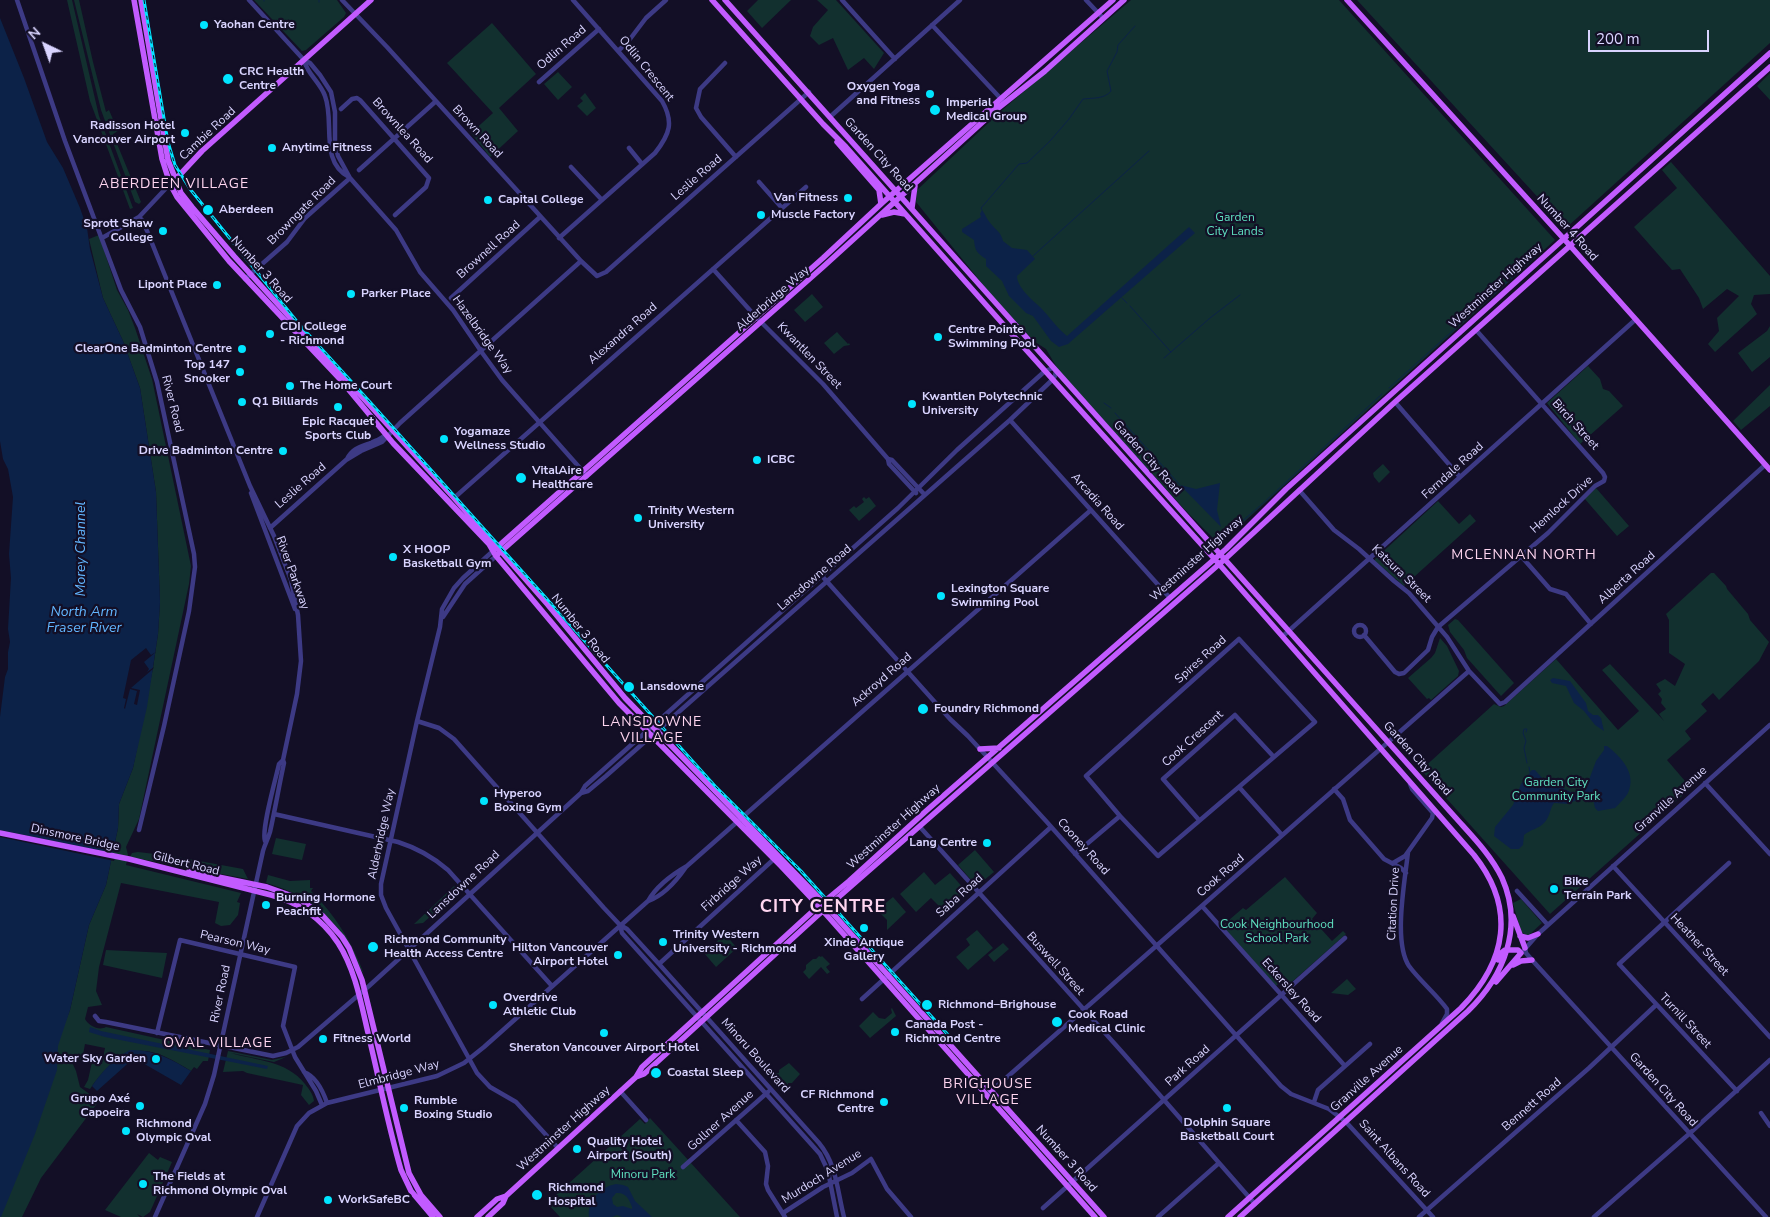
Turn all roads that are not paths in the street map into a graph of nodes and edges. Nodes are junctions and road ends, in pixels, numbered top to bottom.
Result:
1 (17, 0) edge
2 (134, 0) edge
3 (141, 0) edge
4 (249, 0) edge
5 (342, 0) edge
6 (371, 0) edge
7 (573, 0) edge
8 (666, 0) edge
9 (712, 0) edge
10 (726, 0) edge
11 (842, 0) edge
12 (960, 0) edge
13 (1086, 0) edge
14 (1113, 0) edge
15 (1124, 0) edge
16 (1347, 0) edge
17 (355, 14) junction
18 (1101, 16) junction
19 (932, 25) junction
20 (599, 29) junction
21 (147, 34) junction
22 (140, 35) junction
23 (618, 50) junction
24 (1770, 54) edge
25 (895, 59) junction
26 (304, 60) junction
27 (725, 63) dead end
28 (1770, 67) edge
29 (1748, 73) junction
30 (1755, 80) junction
31 (539, 82) dead end
32 (809, 92) junction
33 (801, 100) junction
34 (1003, 101) junction
35 (435, 102) junction
36 (340, 109) dead end
37 (831, 116) junction
38 (830, 130) junction
39 (395, 138) junction
40 (629, 148) dead end
41 (736, 157) junction
42 (642, 164) junction
43 (571, 167) dead end
44 (359, 170) dead end
45 (350, 178) junction
46 (172, 182) junction
47 (759, 182) dead end
48 (806, 186) dead end
49 (915, 186) junction
50 (897, 190) junction
51 (890, 196) junction
52 (902, 196) junction
53 (602, 200) junction
54 (895, 202) junction
55 (881, 204) junction
56 (782, 208) junction
57 (912, 208) junction
58 (905, 214) junction
59 (395, 215) dead end
60 (880, 216) junction
61 (139, 217) junction
62 (540, 217) junction
63 (102, 238) junction
64 (559, 238) junction
65 (1564, 239) junction
66 (1570, 245) junction
67 (165, 260) dead end
68 (160, 262) junction
69 (581, 262) junction
70 (713, 269) junction
71 (251, 274) junction
72 (598, 276) joint
73 (245, 279) junction
74 (451, 298) dead end
75 (756, 317) junction
76 (1635, 320) junction
77 (762, 322) junction
78 (1476, 330) junction
79 (480, 350) junction
80 (1054, 369) junction
81 (1045, 371) junction
82 (1052, 379) junction
83 (1389, 396) junction
84 (1394, 402) junction
85 (1542, 403) junction
86 (1010, 420) junction
87 (539, 422) junction
88 (392, 430) junction
89 (387, 435) junction
90 (1768, 468) edge
91 (585, 473) junction
92 (1460, 477) junction
93 (1605, 477) joint
94 (250, 486) junction
95 (917, 490) junction
96 (1299, 490) junction
97 (922, 496) junction
98 (454, 498) junction
99 (1091, 510) junction
100 (270, 528) junction
101 (497, 551) junction
102 (1222, 556) junction
103 (1521, 556) junction
104 (1371, 558) junction
105 (1217, 561) junction
106 (822, 576) junction
107 (827, 581) junction
108 (290, 596) junction
109 (1170, 598) junction
110 (298, 619) junction
111 (1591, 624) junction
112 (1438, 627) junction
113 (1290, 631) junction
114 (1364, 635) dead end
115 (1283, 636) junction
116 (907, 671) junction
117 (1469, 671) junction
118 (1500, 704) joint
119 (417, 720) junction
120 (1770, 725) edge
121 (655, 728) junction
122 (649, 734) junction
123 (1388, 742) junction
124 (999, 748) junction
125 (1381, 748) junction
126 (980, 749) junction
127 (1273, 756) junction
128 (283, 760) junction
129 (990, 760) junction
130 (1705, 783) junction
131 (1410, 784) junction
132 (1239, 787) junction
133 (1334, 789) junction
134 (274, 814) junction
135 (1120, 816) junction
136 (738, 819) junction
137 (1199, 820) junction
138 (920, 827) junction
139 (1051, 827) junction
140 (139, 830) dead end
141 (537, 832) junction
142 (0, 833) edge
143 (1282, 835) junction
144 (391, 840) junction
145 (265, 841) junction
146 (1408, 852) junction
147 (1075, 854) junction
148 (1770, 854) edge
149 (774, 859) junction
150 (1393, 863) junction
151 (1729, 863) dead end
152 (145, 864) joint
153 (1613, 866) junction
154 (1406, 874) junction
155 (255, 888) junction
156 (1517, 891) dead end
157 (978, 892) junction
158 (470, 894) junction
159 (1202, 906) junction
160 (823, 907) junction
161 (1511, 909) junction
162 (1664, 922) junction
163 (620, 925) junction
164 (1548, 925) junction
165 (1538, 934) junction
166 (1520, 936) junction
167 (1346, 938) dead end
168 (1500, 942) junction
169 (1157, 945) junction
170 (409, 950) junction
171 (1507, 950) junction
172 (1524, 951) junction
173 (239, 955) junction
174 (1532, 960) junction
175 (659, 964) junction
176 (1511, 966) junction
177 (885, 978) junction
178 (1483, 982) junction
179 (1492, 984) junction
180 (552, 986) junction
181 (361, 992) junction
182 (1282, 994) junction
183 (862, 999) dead end
184 (1656, 1005) junction
185 (1083, 1010) junction
186 (95, 1016) dead end
187 (702, 1017) junction
188 (1442, 1025) junction
189 (157, 1033) junction
190 (1236, 1036) junction
191 (1770, 1037) edge
192 (1370, 1044) dead end
193 (220, 1046) junction
194 (1612, 1048) junction
195 (292, 1050) junction
196 (469, 1059) junction
197 (1770, 1060) edge
198 (1345, 1066) junction
199 (304, 1072) junction
200 (636, 1077) junction
201 (385, 1090) junction
202 (1737, 1090) junction
203 (620, 1091) junction
204 (769, 1091) junction
205 (989, 1093) junction
206 (1164, 1101) junction
207 (1314, 1102) junction
208 (325, 1104) junction
209 (1761, 1113) dead end
210 (1340, 1116) junction
211 (646, 1120) dead end
212 (736, 1120) junction
213 (1346, 1122) junction
214 (1770, 1126) edge
215 (1690, 1134) junction
216 (558, 1148) junction
217 (1219, 1163) junction
218 (684, 1167) dead end
219 (837, 1180) junction
220 (1072, 1181) junction
221 (830, 1183) junction
222 (1067, 1186) junction
223 (506, 1196) junction
224 (1250, 1198) junction
225 (1255, 1204) junction
226 (1043, 1208) dead end
227 (1427, 1210) junction
228 (784, 1215) edge
229 (155, 1217) edge
230 (257, 1217) edge
231 (433, 1217) edge
232 (440, 1217) edge
233 (478, 1217) edge
234 (488, 1217) edge
235 (837, 1217) edge
236 (844, 1217) edge
237 (911, 1217) edge
238 (1095, 1217) edge
239 (1104, 1217) edge
240 (1158, 1217) edge
241 (1228, 1217) edge
242 (1240, 1217) edge
243 (1419, 1217) edge
244 (1432, 1217) edge
245 (1594, 1217) edge
246 (1766, 1217) edge

1 - 63 street, River Road
2 - 22 main road, Number 3 Road
3 - 21 main road, Number 3 Road
4 - 26 street, Hazelbridge Way
5 - 17 street, Brown Road
6 - 17 main road, Cambie Road
7 - 20 street, Odlin Crescent
8 - 23 street
9 - 33 main road, Garden City Road
10 - 32 main road, Garden City Road
11 - 25 street
12 - 19 street
13 - 18 street
14 - 18 main road, Alderbridge Way
15 - 18 main road, Alderbridge Way
16 - 65 main road, Number 4 Road
17 - 26 main road, Cambie Road
17 - 35 street, Brown Road
18 - 34 main road, Alderbridge Way
19 - 25 street
19 - 34 street
20 - 23 street, Odlin Crescent
20 - 31 street, Odlin Road
21 - 22 main road
21 - 46 main road, Number 3 Road
22 - 46 main road, Number 3 Road
23 - 42 street, Odlin Crescent
24 - 29 main road, Westminster Highway
25 - 37 street
26 - 45 street, Hazelbridge Way
26 - 46 main road, Cambie Road
27 - 41 street
28 - 30 main road, Westminster Highway
29 - 30 main road
29 - 65 main road, Westminster Highway
30 - 66 main road, Westminster Highway
32 - 33 street, Leslie Road
32 - 37 main road, Garden City Road
33 - 38 main road, Garden City Road
33 - 41 street, Leslie Road
34 - 49 main road, Alderbridge Way
34 - 50 main road, Alderbridge Way
35 - 39 street
35 - 62 street, Brown Road
36 - 39 street, Brownlea Road
37 - 50 main road, Garden City Road
38 - 51 main road, Garden City Road
38 - 55 main road
39 - 44 street
39 - 59 street, Brownlea Road
40 - 42 street
41 - 72 street, Leslie Road
42 - 53 street, Odlin Crescent
43 - 53 street
45 - 71 street, Browngate Road
45 - 79 street, Hazelbridge Way
46 - 61 street, Cambie Road
46 - 71 main road, Number 3 Road
46 - 73 main road, Number 3 Road
47 - 56 street
48 - 56 street, Alexandra Road
49 - 52 main road, Alderbridge Way
49 - 57 main road
50 - 51 main road, Alderbridge Way
50 - 52 main road, Garden City Road
51 - 54 main road, Garden City Road
51 - 55 main road, Alderbridge Way
52 - 54 main road, Alderbridge Way
52 - 57 main road, Garden City Road
53 - 64 street, Odlin Crescent
54 - 58 main road, Garden City Road
54 - 60 main road, Alderbridge Way
55 - 75 main road, Alderbridge Way
56 - 70 street, Alexandra Road
57 - 80 main road, Garden City Road
58 - 60 main road
58 - 81 main road, Garden City Road
60 - 77 main road, Alderbridge Way
61 - 63 street, Cambie Road
61 - 68 street
62 - 64 street, Brown Road
62 - 74 street, Brownell Road
63 - 140 street, River Road
64 - 69 street, Brown Road
65 - 66 main road, Number 4 Road
65 - 83 main road, Westminster Highway
66 - 76 main road, Number 4 Road
66 - 78 main road, Westminster Highway
67 - 68 street
68 - 94 street
69 - 72 street, Brown Road
69 - 79 street, Leslie Road
70 - 75 street, Kwantlen Street
70 - 87 street, Alexandra Road
71 - 73 street, Browngate Road
71 - 88 main road, Number 3 Road
73 - 89 main road, Number 3 Road
75 - 77 street, Kwantlen Street
75 - 91 main road, Alderbridge Way
76 - 85 street, Ferndale Road
76 - 90 main road, Number 4 Road
77 - 91 main road, Alderbridge Way
77 - 95 street, Kwantlen Street
78 - 84 main road, Westminster Highway
78 - 85 street, Birch Street
79 - 87 street, Hazelbridge Way
79 - 88 street, Leslie Road
80 - 81 street, Lansdowne Road
80 - 82 street, Lansdowne Road
80 - 102 main road, Garden City Road
81 - 82 main road, Garden City Road
81 - 95 street, Lansdowne Road
82 - 86 street, Lansdowne Road
82 - 105 main road, Garden City Road
83 - 84 main road
83 - 102 main road, Westminster Highway
84 - 92 street
84 - 96 main road, Westminster Highway
85 - 92 street, Ferndale Road
85 - 93 street, Birch Street
86 - 97 street, Lansdowne Road
86 - 99 street, Arcadia Road
87 - 91 street, Hazelbridge Way
87 - 98 street, Alexandra Road
88 - 89 street, Leslie Road
88 - 98 main road, Number 3 Road
89 - 100 street, Leslie Road
89 - 101 main road, Number 3 Road
90 - 111 street, Alberta Road
91 - 101 main road, Alderbridge Way
92 - 104 street, Ferndale Road
93 - 103 street, Hemlock Drive
94 - 100 street, River Parkway
94 - 108 street, River Parkway
95 - 97 street, Kwantlen Street
95 - 106 street, Lansdowne Road
96 - 102 main road, Westminster Highway
96 - 104 street, Katsura Street
97 - 107 street, Lansdowne Road
98 - 101 main road, Number 3 Road
99 - 109 street, Arcadia Road
99 - 116 street, Ackroyd Road
100 - 108 street
100 - 110 street, River Parkway
101 - 119 street, Alderbridge Way
101 - 121 main road, Number 3 Road
101 - 122 main road, Number 3 Road
102 - 105 main road, Westminster Highway
102 - 113 main road, Garden City Road
103 - 111 street
103 - 112 street, Hemlock Drive
104 - 112 street, Katsura Street
104 - 113 street, Ferndale Road
105 - 109 main road, Westminster Highway
105 - 115 main road, Garden City Road
105 - 129 main road, Westminster Highway
106 - 107 street, Cooney Road
106 - 121 street, Lansdowne Road
107 - 116 street, Cooney Road
107 - 121 street, Lansdowne Road
108 - 110 street, River Parkway
109 - 124 main road, Westminster Highway
110 - 128 street
111 - 118 street, Alberta Road
112 - 114 street, Hemlock Drive
112 - 117 street, Katsura Street
113 - 115 street, Ferndale Road
113 - 123 main road, Garden City Road
115 - 125 main road, Garden City Road
116 - 126 street, Cooney Road
116 - 136 street, Ackroyd Road
117 - 118 street, Katsura Street
117 - 123 street, Cook Road
119 - 141 street, Minoru Boulevard
119 - 144 street, Alderbridge Way
120 - 130 street, Granville Avenue
121 - 122 street, Lansdowne Road
121 - 136 main road, Number 3 Road
122 - 136 main road, Number 3 Road
122 - 141 street, Lansdowne Road
123 - 125 street, Cook Road
123 - 161 main road, Garden City Road
124 - 126 main road
124 - 129 main road, Westminster Highway
125 - 131 main road, Garden City Road
125 - 133 street, Cook Road
126 - 129 street, Cooney Road
127 - 132 street, Spires Road
127 - 135 street, Spires Road
127 - 137 street, Cook Crescent
128 - 134 street
128 - 145 street
129 - 138 main road, Westminster Highway
129 - 139 street, Cooney Road
129 - 160 main road, Westminster Highway
130 - 148 street
130 - 153 street, Granville Avenue
131 - 146 street, Citation Drive
131 - 168 main road, Garden City Road
132 - 137 street, Spires Road
132 - 143 street
133 - 143 street, Cook Road
133 - 150 street
134 - 144 street
134 - 145 street
135 - 137 street, Spires Road
135 - 147 street
136 - 149 main road, Number 3 Road
136 - 160 main road, Number 3 Road
136 - 163 street, Ackroyd Road
138 - 157 street, Buswell Street
138 - 160 main road, Westminster Highway
139 - 147 street, Cooney Road
139 - 157 street, Saba Road
141 - 158 street, Lansdowne Road
141 - 163 street, Minoru Boulevard
142 - 152 main road, Dinsmore Bridge
143 - 159 street, Cook Road
144 - 158 street
144 - 170 street, Alderbridge Way
145 - 155 street
146 - 150 street
146 - 154 street, Citation Drive
147 - 169 street, Cooney Road
149 - 160 main road, Number 3 Road
149 - 175 street, Firbridge Way
150 - 154 street
151 - 162 street
152 - 155 main road, Gilbert Road
153 - 162 street, Heather Street
153 - 164 street, Granville Avenue
154 - 188 street, Citation Drive
155 - 173 street, River Road
155 - 181 main road, Gilbert Road
156 - 164 street
157 - 177 street, Saba Road
157 - 185 street, Buswell Street
158 - 170 street, Lansdowne Road
158 - 180 street
159 - 169 street, Cook Road
159 - 182 street, Eckersley Road
160 - 177 main road, Number 3 Road
160 - 187 main road, Westminster Highway
161 - 166 main road
161 - 171 main road, Garden City Road
162 - 184 street, Turnill Street
162 - 191 street, Heather Street
163 - 175 street, Minoru Boulevard
163 - 180 street, Elmbridge Way
163 - 187 street, Minoru Boulevard
164 - 165 street, Granville Avenue
165 - 166 main road
165 - 172 street, Granville Avenue
166 - 172 main road
167 - 182 street, Park Road
168 - 171 main road
168 - 178 main road, Granville Avenue
169 - 185 street, Cook Road
169 - 190 street, Cooney Road
170 - 181 street, Lansdowne Road
170 - 196 street, Alderbridge Way
171 - 172 main road
171 - 178 main road
171 - 179 main road, Granville Avenue
172 - 174 street, Garden City Road
172 - 176 main road
173 - 189 street, Pearson Way
173 - 193 street, River Road
173 - 195 street, Pearson Way
174 - 176 main road
174 - 194 street, Garden City Road
175 - 187 street, Minoru Boulevard
176 - 179 main road
177 - 183 street, Saba Road
177 - 205 main road, Number 3 Road
178 - 188 main road, Granville Avenue
179 - 213 main road, Granville Avenue
180 - 196 street, Elmbridge Way
181 - 195 street, Lansdowne Road
181 - 201 main road, Gilbert Road
182 - 190 street, Park Road
182 - 198 street, Eckersley Road
184 - 194 street, Bennett Road
184 - 202 street, Turnill Street
185 - 205 street, Cook Road
185 - 206 street, Buswell Street
186 - 189 street
187 - 200 main road, Westminster Highway
187 - 200 main road, Westminster Highway
187 - 204 street, Minoru Boulevard
188 - 210 main road, Granville Avenue
189 - 193 street
190 - 206 street, Park Road
190 - 207 street, Cooney Road
192 - 198 street
193 - 195 street
193 - 229 street, River Road
194 - 215 street, Garden City Road
194 - 227 street, Bennett Road
195 - 199 street
196 - 201 street, Elmbridge Way
196 - 216 street, Alderbridge Way
197 - 202 street
198 - 207 street
199 - 208 street
199 - 208 street
200 - 203 main road, Westminster Highway
201 - 208 street, Elmbridge Way
201 - 231 main road, Gilbert Road
201 - 232 main road, Gilbert Road
202 - 215 street
203 - 211 street
203 - 216 main road, Westminster Highway
204 - 212 street, Gollner Avenue
204 - 219 street, Minoru Boulevard
204 - 221 street, Minoru Boulevard
205 - 220 main road, Number 3 Road
205 - 222 main road, Number 3 Road
206 - 217 street, Buswell Street
206 - 220 street, Park Road
207 - 210 street, Cooney Road
208 - 230 street, Elmbridge Way
209 - 214 street
210 - 213 street, Saint Albans Road
210 - 224 main road, Granville Avenue
212 - 218 street, Gollner Avenue
212 - 228 street
213 - 225 main road, Granville Avenue
213 - 227 street, Saint Albans Road
215 - 245 street
215 - 246 street, Garden City Road
216 - 223 main road, Westminster Highway
217 - 224 street, Buswell Street
217 - 240 street
219 - 221 street, Murdoch Avenue
219 - 236 street, Minoru Boulevard
219 - 237 street, Murdoch Avenue
220 - 222 street, Park Road
220 - 239 main road, Number 3 Road
221 - 228 street, Murdoch Avenue
221 - 235 street, Minoru Boulevard
222 - 226 street, Park Road
222 - 238 main road, Number 3 Road
223 - 233 main road, Westminster Highway
223 - 234 main road, Westminster Highway
224 - 225 street, Buswell Street
224 - 241 main road, Granville Avenue
225 - 242 main road, Granville Avenue
227 - 243 street, Bennett Road
227 - 244 street, Saint Albans Road

